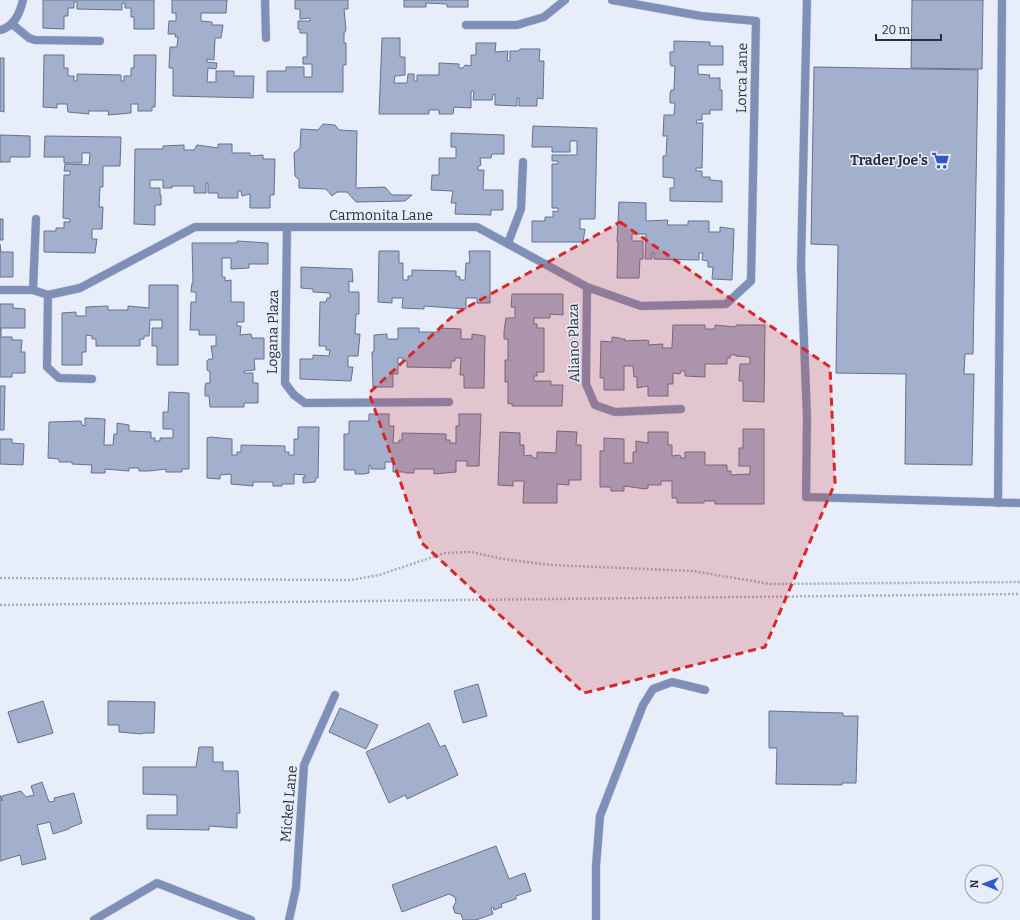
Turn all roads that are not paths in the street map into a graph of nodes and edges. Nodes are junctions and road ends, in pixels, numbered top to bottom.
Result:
1 (22, 0) edge
2 (266, 0) edge
3 (565, 0) edge
4 (612, 0) edge
5 (807, 0) edge
6 (1002, 0) edge
7 (12, 24) junction
8 (466, 25) dead end
9 (0, 30) edge
10 (266, 38) dead end
11 (100, 40) dead end
12 (523, 162) dead end
13 (36, 220) dead end
14 (287, 228) junction
15 (508, 243) junction
16 (752, 281) joint
17 (587, 287) junction
18 (0, 290) edge
19 (33, 290) junction
20 (48, 295) junction
21 (92, 379) dead end
22 (449, 402) dead end
23 (681, 409) dead end
24 (998, 503) junction
25 (1020, 503) edge
26 (704, 690) dead end
27 (335, 695) dead end
28 (94, 920) edge
29 (251, 920) edge
30 (289, 920) edge
31 (596, 920) edge

1 - 7 street
2 - 10 street
3 - 8 street
4 - 16 street, Lorca Lane
5 - 24 street
6 - 24 street
7 - 9 street
7 - 11 street
12 - 15 street
13 - 19 street
14 - 15 street, Carmonita Lane
14 - 20 street, Carmonita Lane
14 - 22 street, Logana Plaza
15 - 17 street, Carmonita Lane
16 - 17 street, Carmonita Lane
17 - 23 street, Aliano Plaza
18 - 19 street
19 - 20 street
20 - 21 street
24 - 25 street
26 - 31 street
27 - 30 street, Mickel Lane
28 - 29 street

